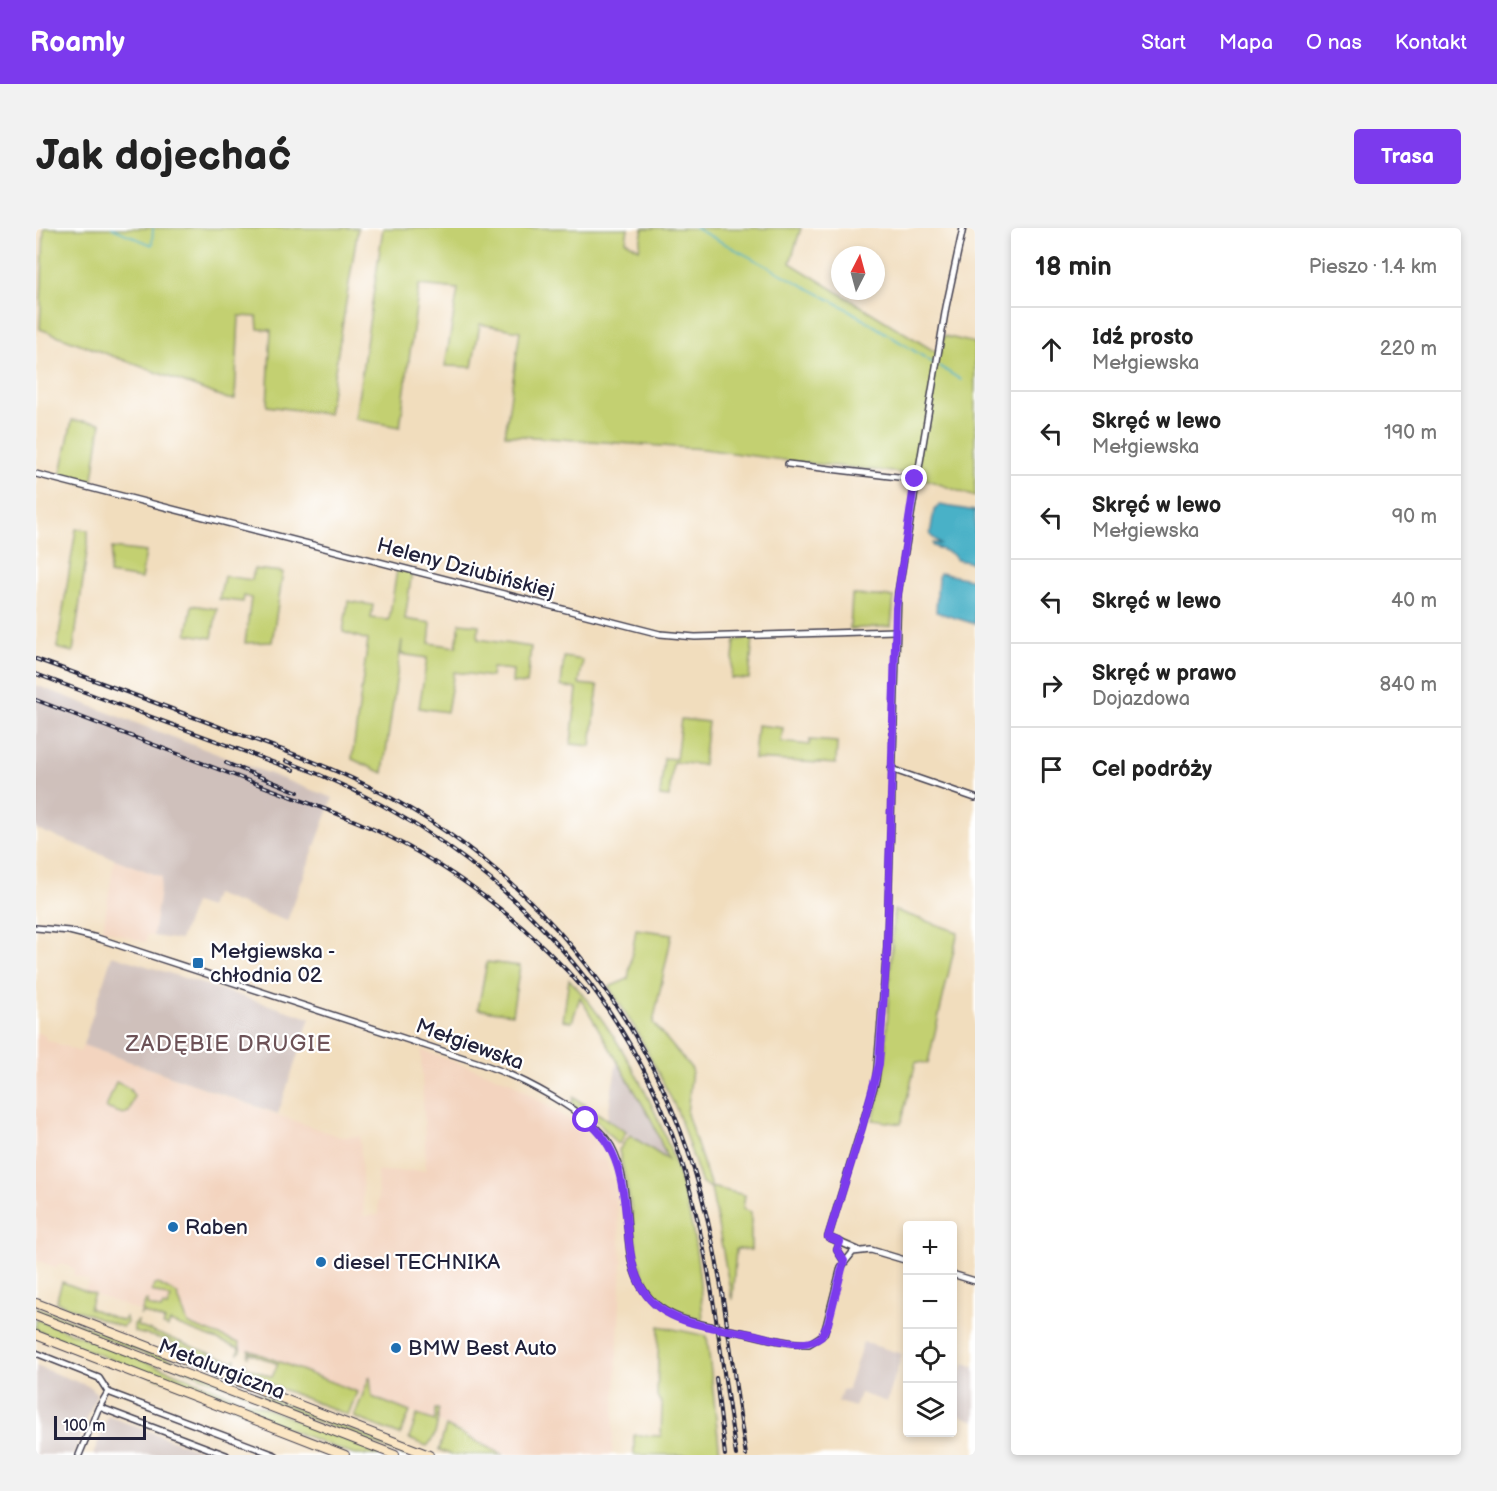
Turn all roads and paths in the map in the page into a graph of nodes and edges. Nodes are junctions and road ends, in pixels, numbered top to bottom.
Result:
1 (963, 228) edge
2 (788, 464) dead end
3 (36, 474) edge
4 (915, 479) junction
5 (895, 631) junction
6 (891, 769) junction
7 (975, 798) edge
8 (36, 928) edge
9 (840, 1242) junction
10 (858, 1250) junction
11 (903, 1260) edge
12 (844, 1261) junction
13 (955, 1275) edge
14 (975, 1281) edge
15 (36, 1303) edge
16 (36, 1316) edge
17 (36, 1335) edge
18 (36, 1353) edge
19 (108, 1392) junction
20 (99, 1407) junction
21 (79, 1455) edge
22 (226, 1455) edge
23 (275, 1455) edge
24 (345, 1455) edge
25 (395, 1455) edge
26 (429, 1455) edge

1 - 4 street
2 - 4 street
3 - 5 street, Heleny Dziubińskiej
4 - 5 street
5 - 6 street
6 - 7 street
6 - 9 street
8 - 12 street, Mełgiewska
9 - 10 street
9 - 12 street
10 - 11 street
10 - 12 street
13 - 14 street
15 - 26 main road
16 - 25 main road, Metalurgiczna
17 - 24 main road, Metalurgiczna
18 - 19 street
19 - 20 street
19 - 23 street
20 - 21 street
20 - 22 street

